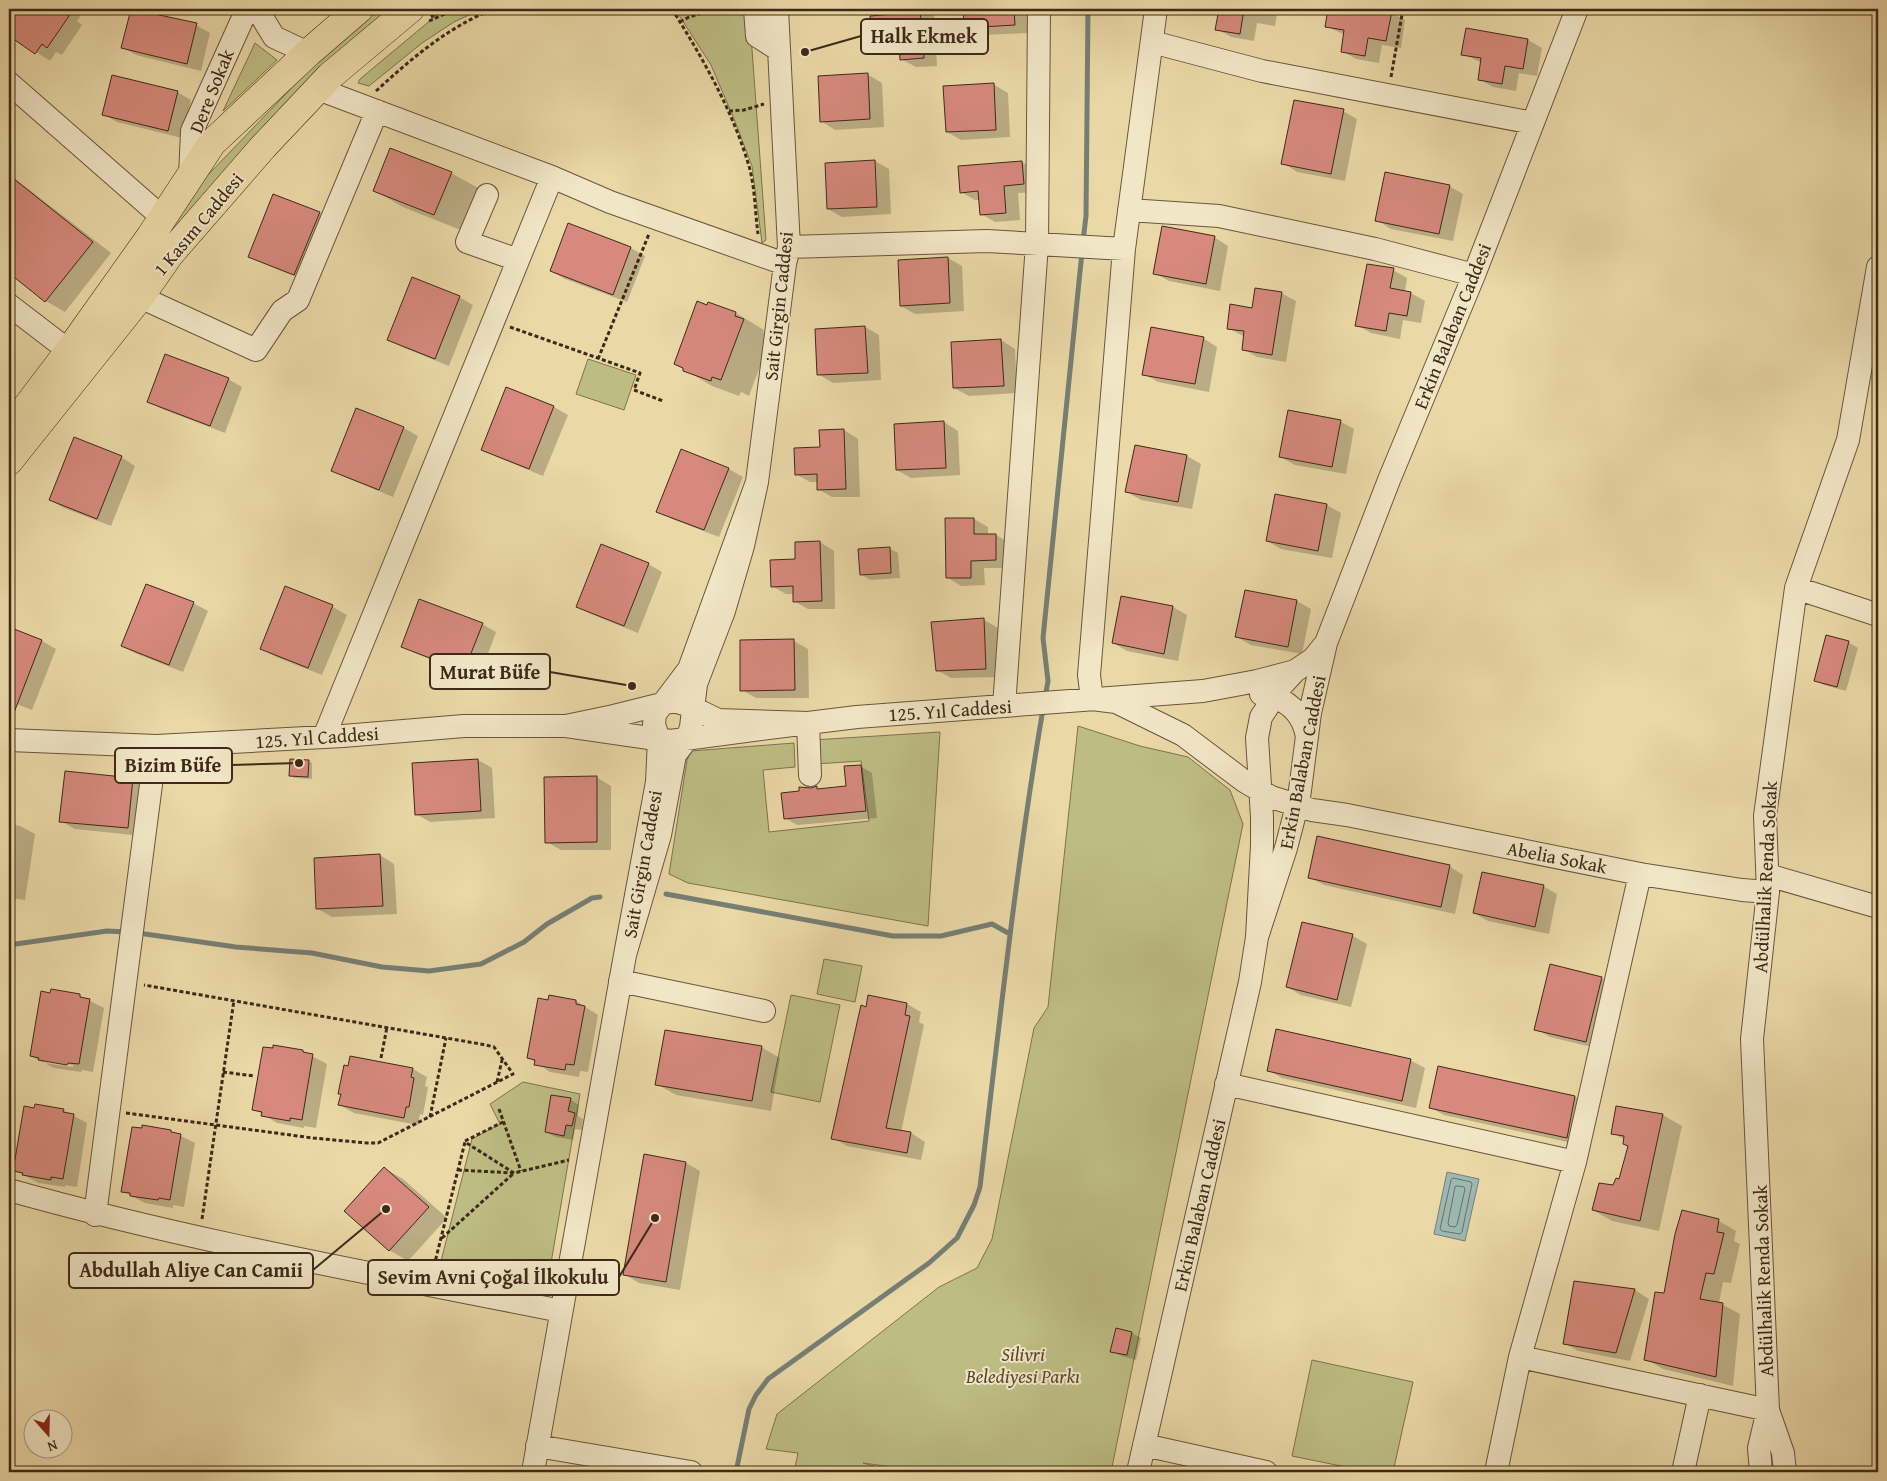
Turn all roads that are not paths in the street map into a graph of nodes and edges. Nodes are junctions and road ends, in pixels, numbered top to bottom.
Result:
1 (247, 9) edge
2 (257, 9) edge
3 (360, 9) edge
4 (755, 9) edge
5 (777, 9) edge
6 (1039, 9) edge
7 (1156, 9) edge
8 (1577, 9) edge
9 (418, 18) edge
10 (1152, 42) junction
11 (779, 50) junction
12 (308, 53) junction
13 (9, 83) edge
14 (318, 89) junction
15 (378, 97) junction
16 (1533, 123) junction
17 (190, 177) junction
18 (552, 177) junction
19 (487, 195) dead end
20 (1129, 210) junction
21 (161, 236) junction
22 (1037, 244) junction
23 (1124, 249) junction
24 (787, 256) junction
25 (518, 260) junction
26 (1878, 267) edge
27 (1474, 275) junction
28 (140, 297) junction
29 (9, 305) edge
30 (69, 351) junction
31 (1868, 382) edge
32 (9, 430) edge
33 (9, 461) edge
34 (757, 482) junction
35 (1796, 588) junction
36 (1878, 615) edge
37 (1326, 643) junction
38 (1295, 671) junction
39 (1203, 691) junction
40 (1275, 696) junction
41 (1092, 699) junction
42 (664, 703) junction
43 (1004, 706) junction
44 (694, 708) junction
45 (808, 723) junction
46 (566, 726) junction
47 (324, 737) junction
48 (1307, 738) junction
49 (658, 739) junction
50 (687, 739) junction
51 (9, 740) edge
52 (156, 746) junction
53 (810, 775) dead end
54 (1301, 777) junction
55 (1252, 786) junction
56 (1297, 806) junction
57 (1347, 815) junction
58 (1640, 874) junction
59 (1768, 884) junction
60 (1878, 906) edge
61 (1257, 937) junction
62 (625, 955) junction
63 (620, 981) junction
64 (764, 1011) dead end
65 (1226, 1084) junction
66 (1575, 1162) junction
67 (9, 1190) edge
68 (94, 1214) junction
69 (562, 1311) junction
70 (1520, 1357) junction
71 (1700, 1395) junction
72 (1768, 1410) junction
73 (1144, 1445) junction
74 (537, 1446) junction
75 (533, 1472) edge
76 (691, 1472) edge
77 (1138, 1472) edge
78 (1266, 1472) edge
79 (1496, 1472) edge
80 (1683, 1472) edge
81 (1761, 1472) edge
82 (1785, 1472) edge

1 - 17 street, Dere Sokak
2 - 12 street
3 - 12 main road, 1 Kasım Caddesi
4 - 11 street
5 - 11 street, Sait Girgin Caddesi
6 - 22 street
7 - 10 street
8 - 16 street, Erkin Balaban Caddesi
9 - 14 main road, 1 Kasım Caddesi
10 - 16 street
10 - 20 street
11 - 24 street, Sait Girgin Caddesi
12 - 17 main road, 1 Kasım Caddesi
13 - 21 street
14 - 15 street
14 - 21 main road, 1 Kasım Caddesi
15 - 18 street
15 - 28 street
16 - 27 street, Erkin Balaban Caddesi
17 - 21 main road, 1 Kasım Caddesi
18 - 24 street
18 - 25 street
19 - 25 street
20 - 23 street
20 - 27 street
21 - 28 main road, 1 Kasım Caddesi
21 - 30 main road, 1 Kasım Caddesi
22 - 23 street
22 - 24 street
22 - 43 street
23 - 41 street
24 - 34 street, Sait Girgin Caddesi
25 - 47 street
26 - 31 street, Abdülhalik Renda Sokak
27 - 37 street, Erkin Balaban Caddesi
28 - 33 main road, 1 Kasım Caddesi
29 - 30 street
30 - 32 main road, 1 Kasım Caddesi
31 - 35 street, Abdülhalik Renda Sokak
34 - 42 street, Sait Girgin Caddesi
34 - 44 street, Sait Girgin Caddesi
35 - 36 street
35 - 59 street, Abdülhalik Renda Sokak
37 - 38 street, Erkin Balaban Caddesi
37 - 48 street, Erkin Balaban Caddesi
38 - 39 street
38 - 40 street, Erkin Balaban Caddesi
39 - 40 street
39 - 41 street
40 - 48 street
40 - 55 street, Erkin Balaban Caddesi
41 - 43 street, 125. Yıl Caddesi
41 - 55 street
42 - 44 street, 125. Yıl Caddesi
42 - 46 street, 125. Yıl Caddesi
42 - 49 street, Sait Girgin Caddesi
43 - 45 street, 125. Yıl Caddesi
44 - 45 street, 125. Yıl Caddesi
44 - 50 street, Sait Girgin Caddesi
45 - 50 street, 125. Yıl Caddesi
45 - 53 street
46 - 47 street, 125. Yıl Caddesi
46 - 49 street, 125. Yıl Caddesi
47 - 52 street, 125. Yıl Caddesi
48 - 54 street, Erkin Balaban Caddesi
49 - 50 street, 125. Yıl Caddesi
49 - 62 street, Sait Girgin Caddesi
50 - 62 street, Sait Girgin Caddesi
51 - 52 street, 125. Yıl Caddesi
52 - 68 street
54 - 56 street, Erkin Balaban Caddesi
54 - 57 street
55 - 56 street
55 - 61 street, Erkin Balaban Caddesi
56 - 57 street
56 - 61 street, Erkin Balaban Caddesi
57 - 58 street, Abelia Sokak
58 - 59 street, Abelia Sokak
58 - 66 street
59 - 60 street, Abelia Sokak
59 - 72 street, Abdülhalik Renda Sokak
61 - 65 street, Erkin Balaban Caddesi
62 - 63 street
63 - 64 street
63 - 69 street
65 - 66 street
65 - 73 street, Erkin Balaban Caddesi
66 - 70 street
67 - 68 street
68 - 69 street
69 - 74 street
70 - 71 street
70 - 79 street
71 - 72 street
71 - 80 street
72 - 81 street
72 - 82 street
73 - 77 street, Erkin Balaban Caddesi
73 - 78 street
74 - 75 street
74 - 76 street

